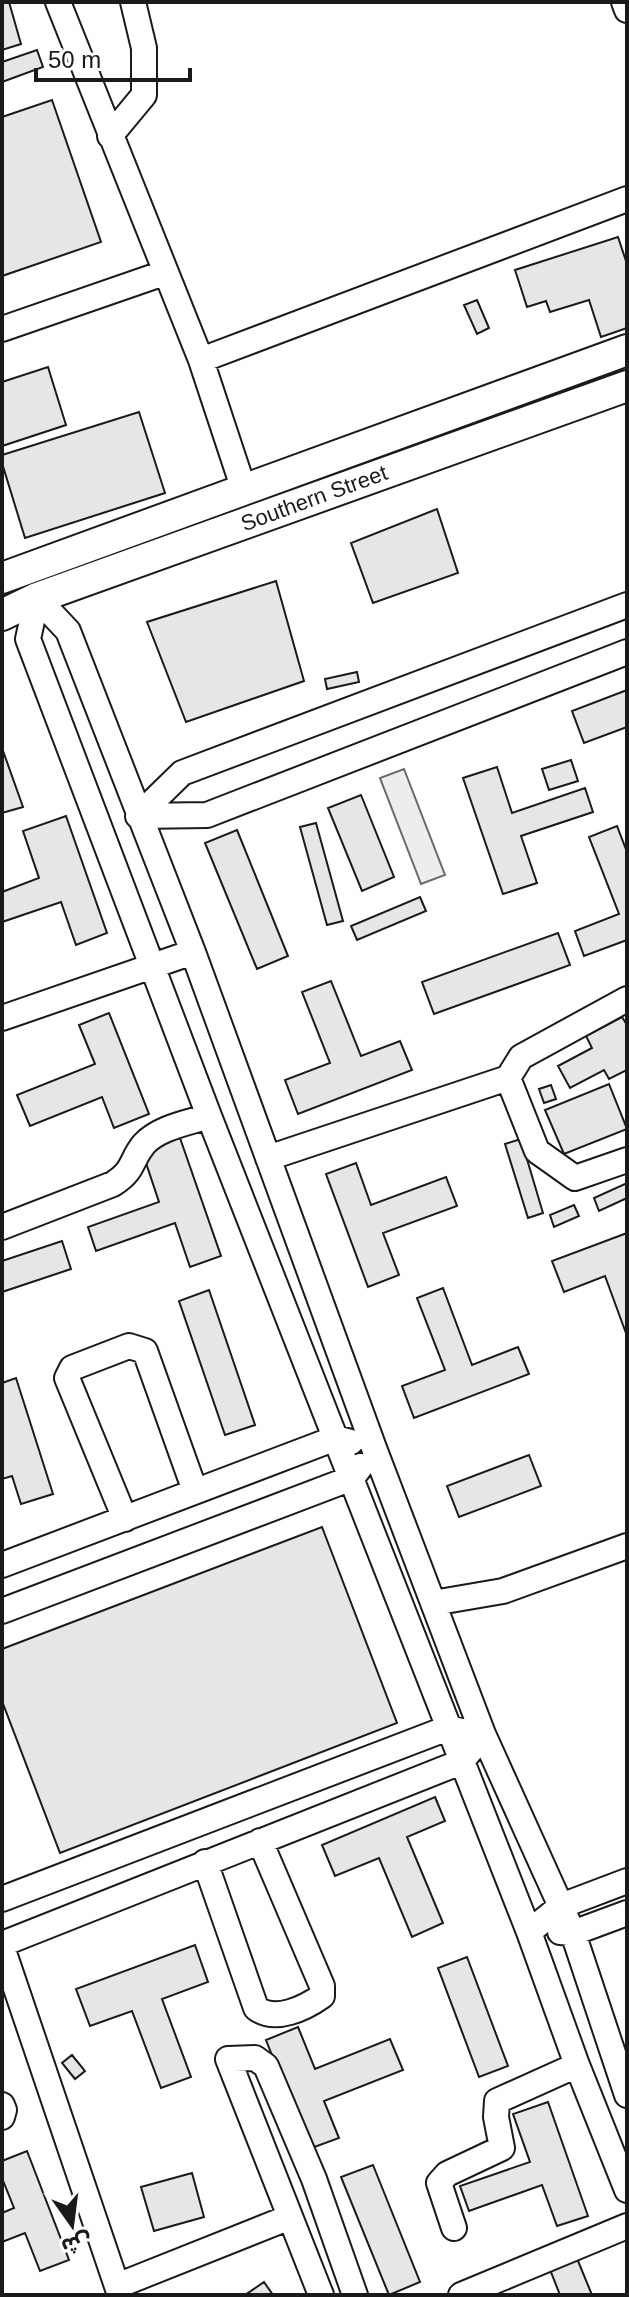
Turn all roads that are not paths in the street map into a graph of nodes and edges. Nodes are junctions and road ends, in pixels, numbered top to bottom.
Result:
1 (58, 2) edge
2 (133, 2) edge
3 (624, 2) edge
4 (627, 10) edge
5 (110, 136) junction
6 (627, 199) edge
7 (164, 273) junction
8 (2, 329) edge
9 (627, 350) edge
10 (201, 360) junction
11 (627, 386) edge
12 (244, 490) junction
13 (2, 578) edge
14 (37, 598) junction
15 (627, 605) edge
16 (2, 615) edge
17 (627, 652) edge
18 (138, 816) junction
19 (193, 952) junction
20 (153, 965) junction
21 (627, 999) edge
22 (2, 1018) edge
23 (508, 1078) junction
24 (209, 1116) junction
25 (268, 1158) junction
26 (627, 1160) edge
27 (2, 1227) edge
28 (336, 1438) junction
29 (374, 1448) junction
30 (352, 1478) junction
31 (195, 1491) junction
32 (125, 1519) junction
33 (627, 1546) edge
34 (2, 1565) edge
35 (433, 1603) junction
36 (2, 1611) edge
37 (448, 1728) junction
38 (483, 1734) junction
39 (461, 1762) junction
40 (260, 1841) junction
41 (205, 1862) junction
42 (627, 1881) edge
43 (2, 1899) edge
44 (561, 1906) junction
45 (627, 1913) edge
46 (529, 1932) junction
47 (573, 1933) junction
48 (2, 1945) edge
49 (577, 2065) junction
50 (627, 2094) edge
51 (2, 2105) edge
52 (2, 2117) edge
53 (627, 2190) edge
54 (290, 2217) junction
55 (627, 2226) edge
56 (454, 2228) dead end
57 (119, 2290) edge
58 (321, 2295) edge
59 (355, 2295) edge
60 (461, 2295) edge

1 - 5 street
2 - 5 street
3 - 4 street
5 - 7 street
6 - 10 street
7 - 8 street
7 - 10 street
9 - 12 main road, Southern Street
10 - 12 street
11 - 14 main road, Southern Street
12 - 13 main road, Southern Street
14 - 16 main road, Southern Street
14 - 18 street
14 - 20 street
15 - 18 street
17 - 18 street
18 - 19 street
19 - 20 street
19 - 25 street
20 - 22 street
20 - 24 street
21 - 23 street
23 - 25 street
23 - 26 street
24 - 27 street
24 - 28 street
25 - 29 street
28 - 29 street
28 - 30 street
28 - 31 street
29 - 30 street
29 - 35 street
30 - 36 street
30 - 37 street
31 - 32 street
31 - 32 street
32 - 34 street
33 - 35 street
35 - 38 street
37 - 38 street
37 - 39 street
37 - 43 street
38 - 39 street
38 - 44 street
39 - 40 street
39 - 46 street
40 - 41 street
40 - 41 street
41 - 48 street
42 - 44 street
44 - 46 street
44 - 47 street
45 - 47 street
46 - 47 street
46 - 49 street
47 - 50 street
48 - 57 street
49 - 53 street
49 - 56 street
51 - 52 street
54 - 57 street
54 - 58 street
54 - 59 street
55 - 60 street

